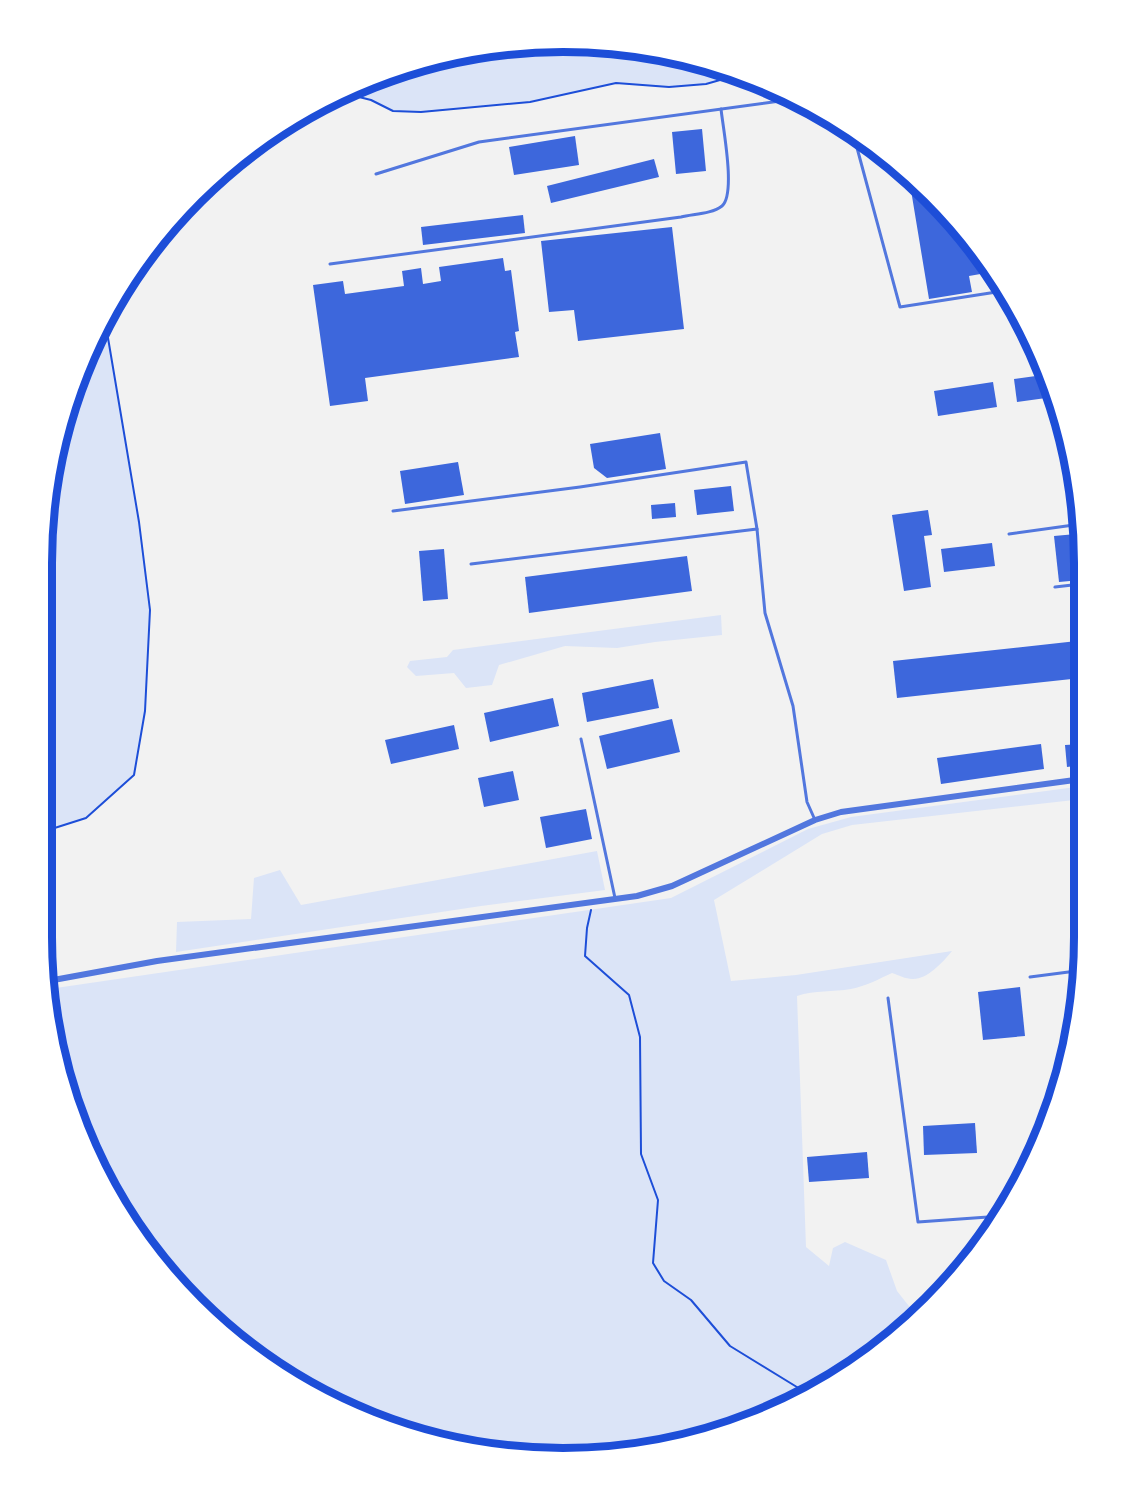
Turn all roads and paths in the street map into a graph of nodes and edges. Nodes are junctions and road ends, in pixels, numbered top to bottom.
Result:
1 (724, 79) edge
2 (356, 96) edge
3 (781, 101) edge
4 (721, 109) junction
5 (856, 145) edge
6 (376, 174) dead end
7 (330, 264) dead end
8 (996, 292) edge
9 (107, 333) edge
10 (393, 511) dead end
11 (1073, 525) edge
12 (757, 529) junction
13 (1009, 534) dead end
14 (471, 564) dead end
15 (1074, 585) edge
16 (1055, 587) dead end
17 (581, 739) dead end
18 (1074, 780) edge
19 (815, 820) junction
20 (52, 829) edge
21 (615, 900) junction
22 (592, 903) junction
23 (1073, 971) edge
24 (1030, 977) dead end
25 (55, 980) edge
26 (888, 998) dead end
27 (991, 1217) edge
28 (802, 1389) edge

1 - 2 path
3 - 4 lane
4 - 6 lane
4 - 7 lane
5 - 8 lane
9 - 20 path
10 - 12 lane
11 - 13 lane
12 - 14 lane
12 - 19 lane
15 - 16 lane
17 - 21 lane
18 - 19 street
19 - 21 street
21 - 22 street
22 - 25 street
22 - 28 path
23 - 24 lane
26 - 27 lane

